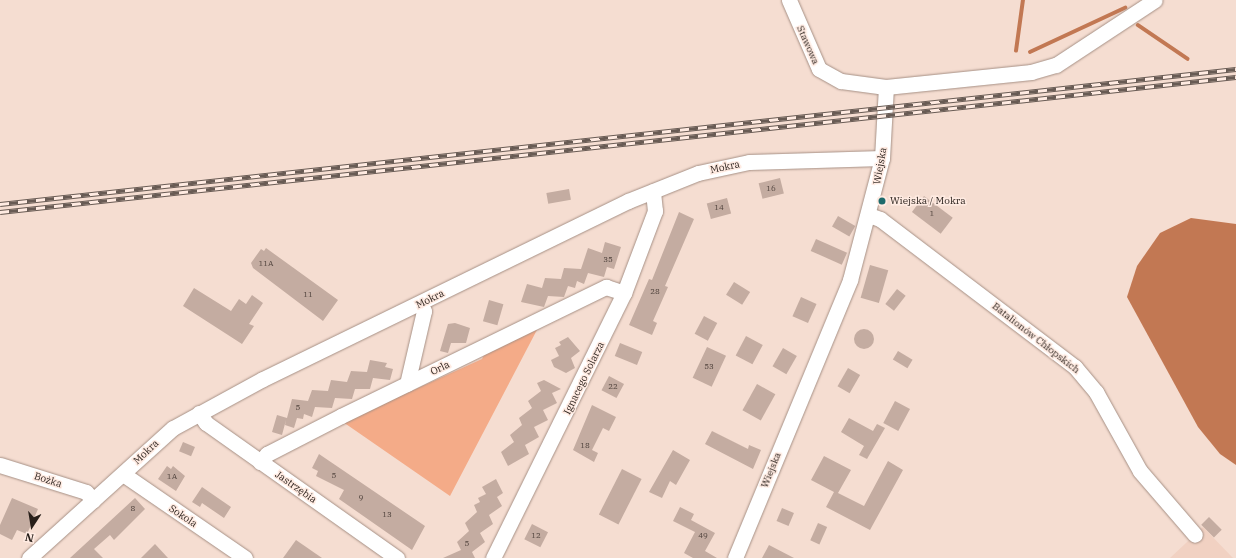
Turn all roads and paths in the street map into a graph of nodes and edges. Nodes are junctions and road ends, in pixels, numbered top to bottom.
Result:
1 (789, 0) edge
2 (1155, 0) edge
3 (886, 87) junction
4 (882, 158) junction
5 (653, 191) junction
6 (869, 215) junction
7 (624, 294) junction
8 (420, 304) junction
9 (407, 384) junction
10 (199, 413) junction
11 (260, 462) junction
12 (0, 465) edge
13 (123, 474) junction
14 (93, 500) junction
15 (1195, 534) dead end
16 (29, 558) edge
17 (245, 558) edge
18 (397, 558) edge
19 (493, 558) edge
20 (735, 558) edge

1 - 3 street, Stawowa
2 - 3 street
3 - 4 street, Wiejska
4 - 5 street, Mokra
4 - 6 street, Wiejska
5 - 7 street, Ignacego Solarza
5 - 8 street, Mokra
6 - 15 street, Batalionów Chłopskich
6 - 20 street, Wiejska
7 - 9 street, Orla
7 - 19 street, Ignacego Solarza
8 - 9 street
8 - 10 street, Mokra
9 - 11 street, Orla
10 - 11 street, Jastrzębia
10 - 13 street, Mokra
11 - 18 street, Jastrzębia
12 - 14 street, Bożka
13 - 14 street, Mokra
13 - 17 street, Sokola
14 - 16 street, Mokra

